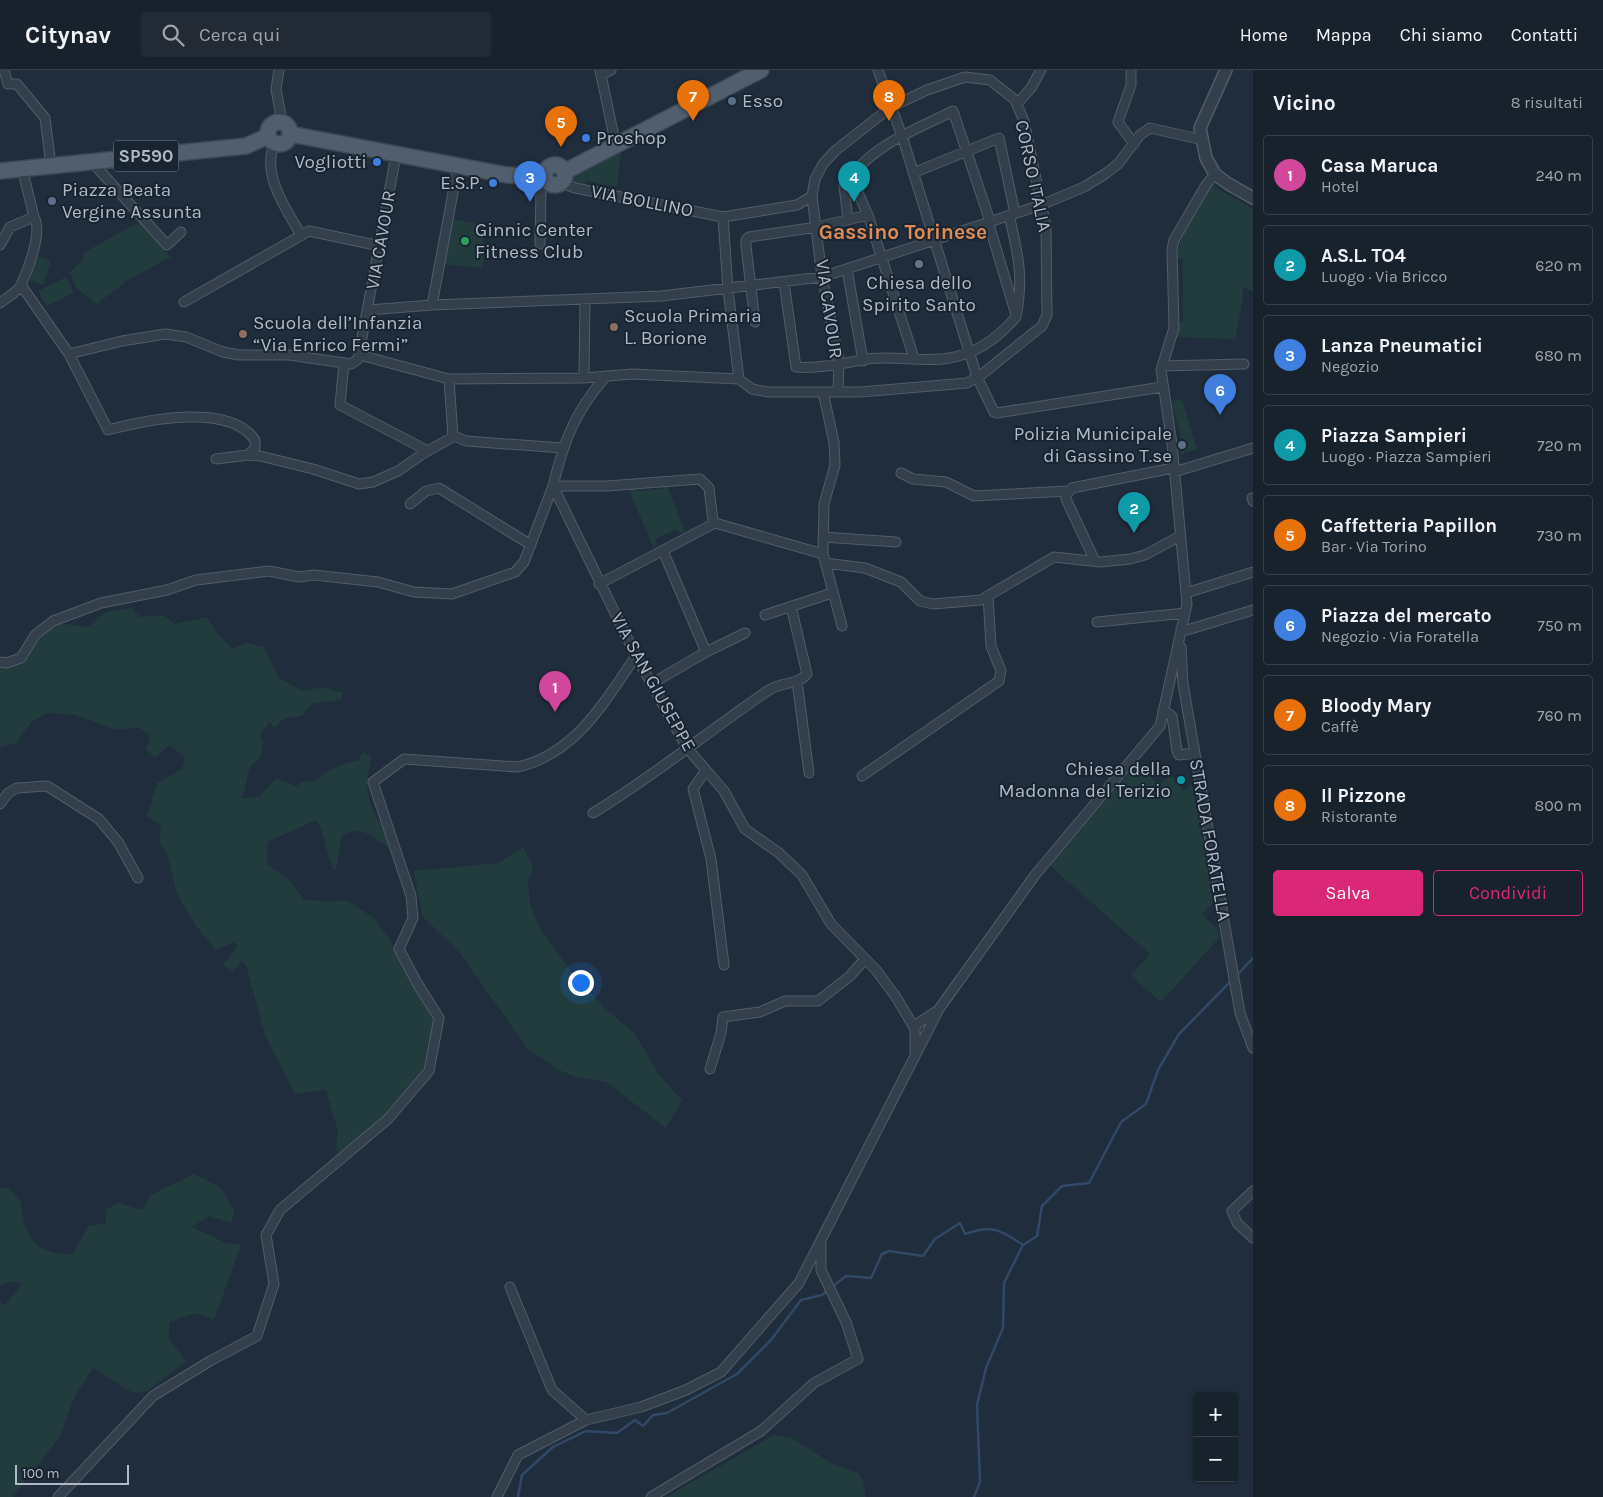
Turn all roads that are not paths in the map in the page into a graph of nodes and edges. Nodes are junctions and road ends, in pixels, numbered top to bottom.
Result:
1 (4, 70) edge
2 (279, 70) edge
3 (611, 70) edge
4 (761, 70) edge
5 (878, 70) edge
6 (1041, 70) edge
7 (1131, 70) edge
8 (1226, 70) edge
9 (601, 72) edge
10 (965, 73) edge
11 (1016, 104) junction
12 (891, 106) junction
13 (286, 128) junction
14 (902, 136) junction
15 (271, 139) junction
16 (1202, 140) junction
17 (1134, 144) junction
18 (616, 146) junction
19 (968, 151) junction
20 (396, 155) junction
21 (91, 161) junction
22 (51, 165) junction
23 (458, 166) junction
24 (22, 168) junction
25 (0, 171) edge
26 (913, 173) junction
27 (1215, 174) junction
28 (563, 177) junction
29 (545, 179) junction
30 (847, 182) junction
31 (812, 196) junction
32 (1253, 198) edge
33 (1040, 205) junction
34 (1012, 214) junction
35 (868, 215) junction
36 (34, 217) junction
37 (723, 217) junction
38 (848, 220) junction
39 (989, 221) junction
40 (817, 227) junction
41 (181, 232) dead end
42 (301, 235) junction
43 (935, 240) junction
44 (540, 244) dead end
45 (0, 245) edge
46 (380, 246) junction
47 (882, 257) junction
48 (847, 269) junction
49 (822, 277) junction
50 (784, 282) junction
51 (21, 285) junction
52 (750, 287) junction
53 (728, 290) junction
54 (585, 299) junction
55 (184, 302) dead end
56 (0, 303) edge
57 (432, 305) junction
58 (368, 310) junction
59 (1016, 317) junction
60 (755, 322) dead end
61 (969, 351) junction
62 (69, 354) junction
63 (360, 355) junction
64 (914, 358) junction
65 (862, 361) junction
66 (344, 363) junction
67 (837, 364) junction
68 (1244, 364) dead end
69 (1162, 366) junction
70 (606, 376) junction
71 (977, 377) junction
72 (449, 378) junction
73 (584, 378) junction
74 (739, 379) junction
75 (1162, 387) junction
76 (823, 392) junction
77 (838, 392) junction
78 (454, 436) junction
79 (563, 448) junction
80 (1253, 448) edge
81 (428, 451) junction
82 (248, 455) junction
83 (216, 459) dead end
84 (1174, 470) junction
85 (901, 473) dead end
86 (553, 486) junction
87 (1068, 491) junction
88 (410, 504) dead end
89 (715, 523) junction
90 (1180, 536) junction
91 (823, 537) junction
92 (896, 542) dead end
93 (531, 545) junction
94 (663, 551) junction
95 (824, 558) junction
96 (1095, 562) junction
97 (1253, 572) edge
98 (600, 584) junction
99 (832, 593) junction
100 (1186, 593) junction
101 (988, 596) junction
102 (791, 606) junction
103 (1253, 610) edge
104 (1184, 613) junction
105 (764, 615) dead end
106 (1097, 622) dead end
107 (842, 626) dead end
108 (1181, 629) junction
109 (745, 634) dead end
110 (706, 652) junction
111 (636, 656) junction
112 (0, 662) edge
113 (1181, 672) junction
114 (1170, 678) junction
115 (797, 681) junction
116 (651, 684) junction
117 (1183, 684) junction
118 (1167, 691) junction
119 (1163, 710) junction
120 (687, 748) junction
121 (1195, 753) junction
122 (706, 770) junction
123 (809, 773) dead end
124 (862, 776) dead end
125 (0, 804) edge
126 (593, 813) dead end
127 (138, 878) dead end
128 (865, 959) junction
129 (724, 965) dead end
130 (921, 1028) junction
131 (1253, 1048) edge
132 (710, 1069) dead end
133 (1253, 1191) edge
134 (1253, 1238) edge
135 (821, 1240) junction
136 (510, 1287) dead end
137 (586, 1420) junction
138 (58, 1497) edge
139 (497, 1497) edge
140 (651, 1497) edge

1 - 22 street
2 - 13 street
3 - 9 street
4 - 18 main road
5 - 12 street
6 - 11 street
7 - 17 street
8 - 16 street
9 - 18 street
10 - 11 street, CORSO ITALIA
10 - 12 street, CORSO ITALIA
11 - 33 street, CORSO ITALIA
12 - 14 street
12 - 31 street, CORSO ITALIA
13 - 15 main road, SP590
13 - 20 main road
14 - 19 street
14 - 26 street
14 - 30 street
15 - 21 main road, SP590
15 - 42 street
16 - 17 street
16 - 27 street
17 - 33 street
18 - 28 main road
19 - 26 street
19 - 34 street
19 - 39 street
20 - 23 main road
20 - 46 street, VIA CAVOUR
21 - 22 main road, SP590
21 - 41 street
22 - 24 main road, SP590
23 - 29 main road
23 - 57 street
24 - 25 main road, SP590
24 - 36 street
26 - 43 street
27 - 32 street
27 - 69 street
28 - 29 main road
28 - 37 street, VIA BOLLINO
29 - 44 street
30 - 35 street
30 - 38 street
31 - 37 street
31 - 40 street, VIA CAVOUR
33 - 34 street
33 - 71 street, CORSO ITALIA
34 - 39 street
34 - 59 street
35 - 38 street
35 - 47 street
36 - 45 street
36 - 51 street
37 - 53 street
38 - 40 street
39 - 43 street
39 - 59 street
40 - 49 street, VIA CAVOUR
40 - 52 street
42 - 46 street
42 - 55 street
43 - 47 street
43 - 61 street
46 - 58 street, VIA CAVOUR
47 - 48 street
47 - 64 street
48 - 49 street
48 - 65 street
49 - 50 street
49 - 67 street, VIA CAVOUR
50 - 52 street
50 - 67 street
51 - 56 street
51 - 62 street
52 - 53 street
52 - 60 street
53 - 54 street
53 - 74 street
54 - 57 street
54 - 73 street
57 - 58 street
58 - 63 street, VIA CAVOUR
59 - 61 street
61 - 64 street
61 - 71 street
62 - 66 street
62 - 82 street
63 - 66 street
63 - 72 street
64 - 65 street
65 - 67 street
66 - 81 street
67 - 77 street, VIA CAVOUR
68 - 69 street
69 - 75 street
70 - 73 street
70 - 74 street
70 - 79 street
71 - 75 street
71 - 77 street, CORSO ITALIA
72 - 73 street
72 - 78 street
74 - 76 street, CORSO ITALIA
75 - 84 street
76 - 77 street, CORSO ITALIA
76 - 91 street
78 - 79 street
78 - 81 street
79 - 86 street
80 - 84 street
81 - 82 street
82 - 83 street
84 - 87 street
84 - 90 street
85 - 87 street
86 - 89 street
86 - 93 street
86 - 98 street, VIA SAN GIUSEPPE
87 - 96 street
88 - 93 street
89 - 94 street
89 - 95 street
90 - 96 street
90 - 100 street
91 - 92 street
91 - 95 street
93 - 112 street
94 - 98 street
94 - 110 street
95 - 99 street
95 - 101 street
96 - 101 street
97 - 100 street
98 - 111 street, VIA SAN GIUSEPPE
99 - 102 street
99 - 107 street
100 - 104 street
101 - 124 street
102 - 105 street
102 - 115 street
103 - 108 street
104 - 106 street
104 - 108 street
108 - 113 street, STRADA FORATELLA
108 - 114 street
109 - 110 street
110 - 116 street
111 - 116 street, VIA SAN GIUSEPPE
111 - 138 street
113 - 114 street
113 - 117 street, STRADA FORATELLA
114 - 118 street
115 - 120 street
115 - 123 street
116 - 120 street, VIA SAN GIUSEPPE
117 - 118 street
117 - 121 street, STRADA FORATELLA
118 - 119 street
119 - 121 street
119 - 130 street
120 - 122 street, VIA SAN GIUSEPPE
120 - 126 street
121 - 131 street, STRADA FORATELLA
122 - 128 street, VIA SAN GIUSEPPE
122 - 129 street
125 - 127 street
128 - 130 street, VIA SAN GIUSEPPE
128 - 132 street
130 - 135 street
133 - 134 street
135 - 137 street
135 - 140 street
136 - 137 street
137 - 139 street

